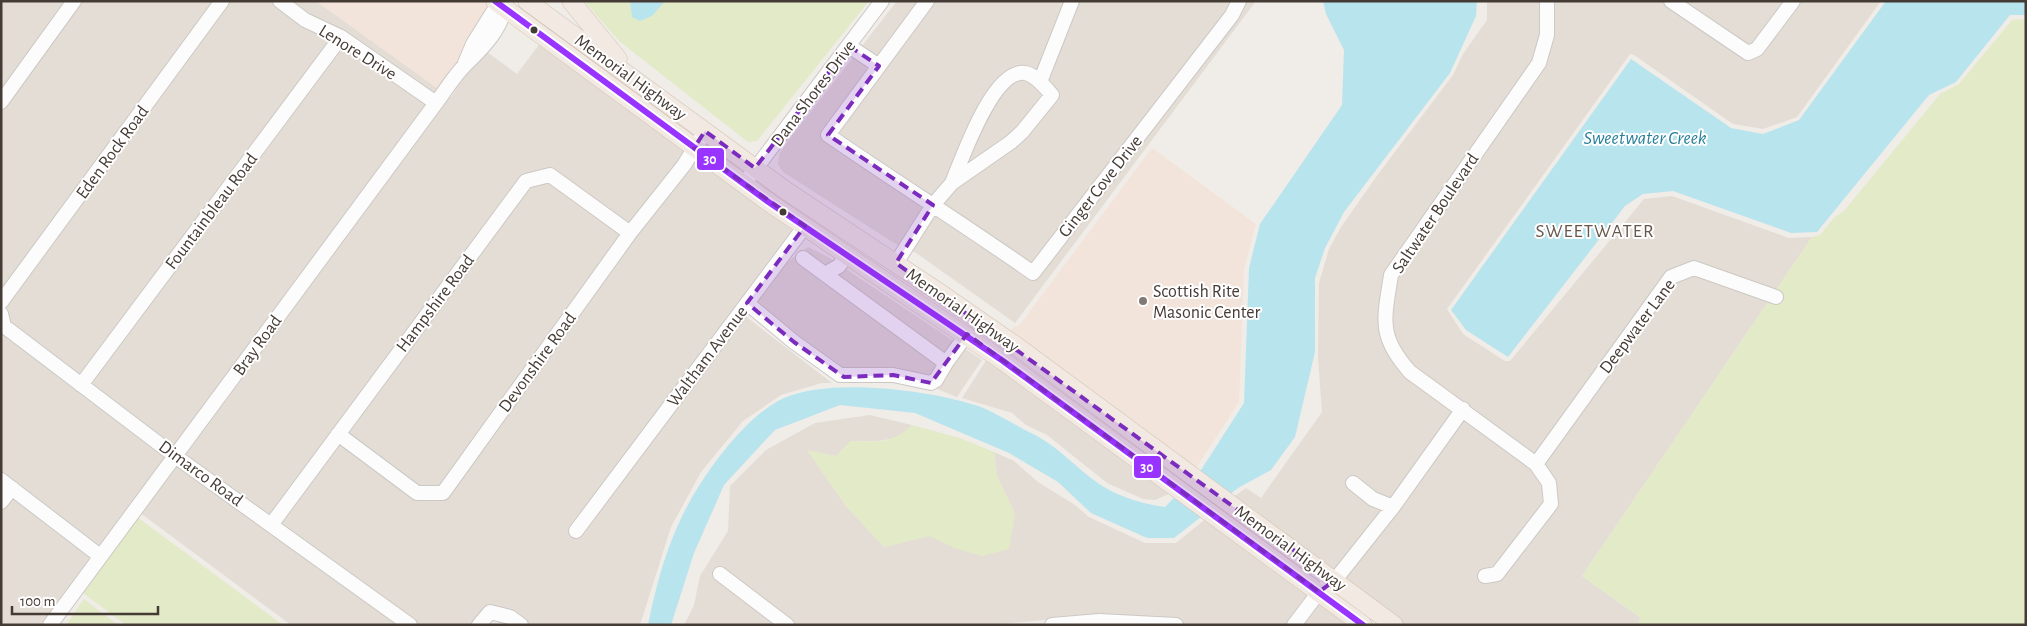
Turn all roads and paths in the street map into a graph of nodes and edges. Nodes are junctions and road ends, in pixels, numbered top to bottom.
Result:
1 (74, 1) edge
2 (222, 1) edge
3 (280, 1) edge
4 (571, 1) edge
5 (882, 1) edge
6 (927, 1) edge
7 (1072, 1) edge
8 (1239, 1) edge
9 (1547, 1) edge
10 (1671, 1) edge
11 (1793, 1) edge
12 (511, 5) edge
13 (341, 37) junction
14 (849, 46) junction
15 (879, 66) junction
16 (638, 82) junction
17 (1040, 82) junction
18 (1, 102) edge
19 (436, 103) junction
20 (705, 131) junction
21 (694, 148) junction
22 (755, 168) junction
23 (952, 183) junction
24 (744, 184) junction
25 (933, 205) junction
26 (815, 211) junction
27 (804, 226) junction
28 (630, 233) junction
29 (802, 258) dead end
30 (843, 261) junction
31 (896, 263) junction
32 (831, 278) junction
33 (1776, 297) dead end
34 (1, 302) edge
35 (747, 302) junction
36 (1, 314) edge
37 (978, 319) junction
38 (967, 334) junction
39 (946, 363) junction
40 (81, 384) junction
41 (1462, 409) junction
42 (338, 434) junction
43 (176, 456) junction
44 (1536, 464) junction
45 (6, 484) edge
46 (1353, 484) dead end
47 (1, 502) edge
48 (1393, 507) junction
49 (271, 524) junction
50 (576, 531) dead end
51 (100, 556) junction
52 (720, 574) dead end
53 (1485, 576) dead end
54 (1335, 580) junction
55 (1319, 592) junction
56 (50, 625) edge
57 (410, 625) edge
58 (479, 625) edge
59 (521, 625) edge
60 (787, 625) edge
61 (1052, 625) edge
62 (1176, 625) edge
63 (1294, 625) edge
64 (1363, 625) edge
65 (1394, 625) edge

1 - 18 street
2 - 34 street, Eden Rock Road
3 - 13 street, Lenore Drive
4 - 16 main road
5 - 14 street, Dana Shores Drive
6 - 15 street, Ginger Cove Drive
7 - 17 street
8 - 25 street, Ginger Cove Drive
9 - 41 street, Saltwater Boulevard
10 - 11 street
12 - 16 main road, Memorial Highway
12 - 19 street, Bray Road
12 - 21 main road, Memorial Highway
13 - 19 street, Lenore Drive
13 - 40 street, Fountainbleau Road
14 - 15 street
14 - 22 street, Dana Shores Drive
15 - 25 street, Ginger Cove Drive
16 - 20 main road, Memorial Highway
17 - 23 street
17 - 23 street
19 - 43 street, Bray Road
20 - 21 street, Devonshire Road
20 - 22 main road, Memorial Highway
21 - 24 main road, Memorial Highway
21 - 28 street, Devonshire Road
22 - 24 street, Dana Shores Drive
22 - 26 main road, Memorial Highway
23 - 25 street
24 - 27 main road, Memorial Highway
25 - 31 street
26 - 27 main road
26 - 31 main road, Memorial Highway
27 - 30 main road, Memorial Highway
27 - 35 street, Waltham Avenue
28 - 42 street, Hampshire Road
28 - 42 street, Devonshire Road
29 - 32 street
30 - 32 street
30 - 38 main road, Memorial Highway
31 - 37 main road, Memorial Highway
32 - 39 street
33 - 44 street, Deepwater Lane
35 - 39 street
35 - 50 street, Waltham Avenue
36 - 40 street, Dimarco Road
37 - 38 main road
37 - 54 main road, Memorial Highway
38 - 39 street
38 - 55 main road, Memorial Highway
40 - 43 street, Dimarco Road
41 - 44 street, Saltwater Boulevard
41 - 48 street
42 - 49 street, Hampshire Road
43 - 49 street, Dimarco Road
43 - 51 street, Bray Road
44 - 53 street, Saltwater Boulevard
45 - 47 street
45 - 51 street
46 - 48 street
48 - 54 street
49 - 57 street, Dimarco Road
51 - 56 street, Bray Road
52 - 60 street
54 - 55 street
54 - 65 main road, Memorial Highway
55 - 63 street
55 - 64 main road, Memorial Highway
58 - 59 street
61 - 62 street

